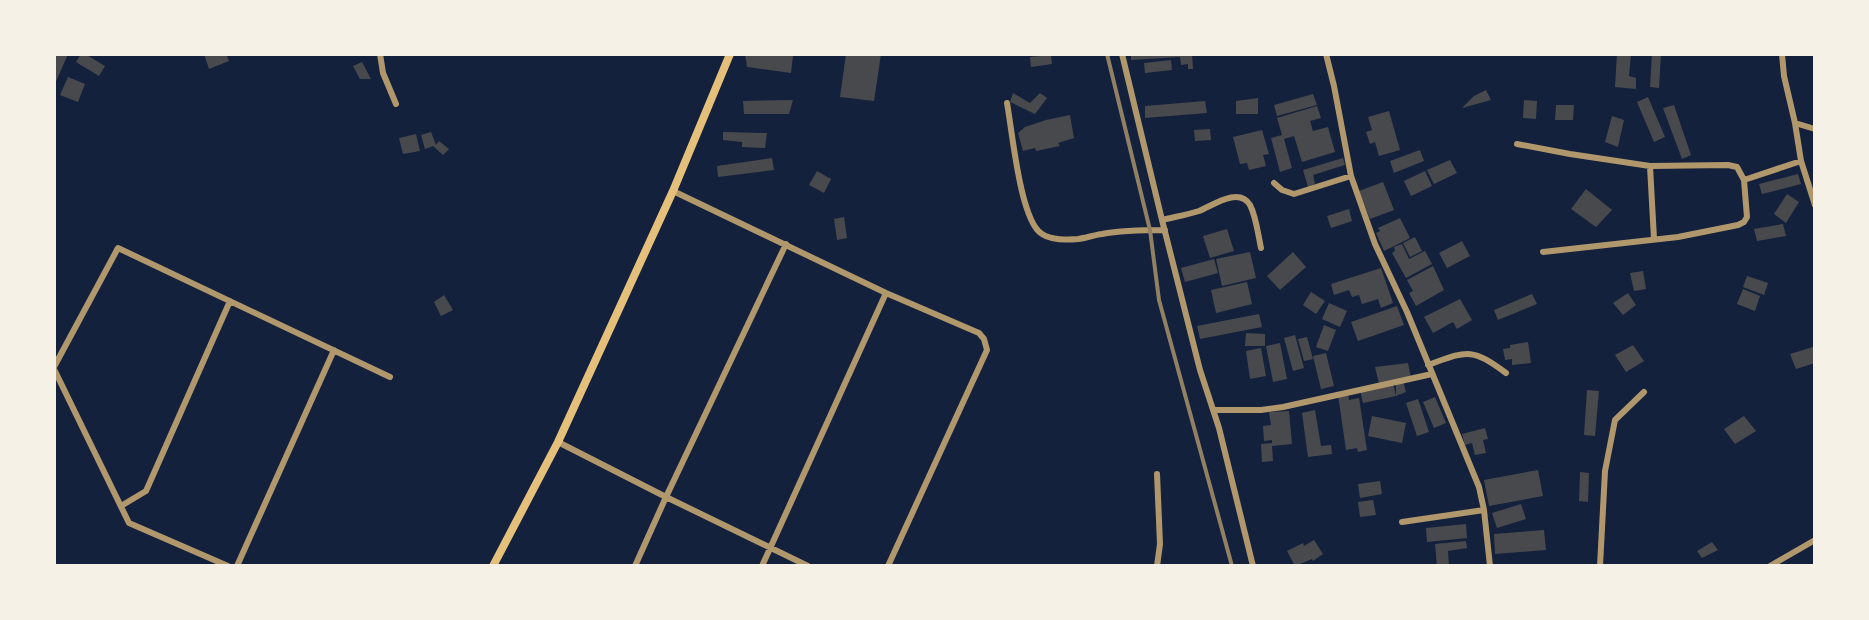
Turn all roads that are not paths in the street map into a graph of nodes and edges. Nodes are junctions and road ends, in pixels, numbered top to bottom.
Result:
1 (380, 54) edge
2 (730, 54) edge
3 (1122, 54) edge
4 (1326, 54) edge
5 (1782, 54) edge
6 (1007, 103) dead end
7 (396, 104) dead end
8 (1795, 123) junction
9 (1815, 129) edge
10 (1517, 144) dead end
11 (1801, 161) junction
12 (1650, 166) junction
13 (1351, 176) junction
14 (1744, 180) junction
15 (1274, 183) dead end
16 (673, 191) junction
17 (1815, 205) edge
18 (1162, 220) junction
19 (1165, 230) junction
20 (1654, 239) junction
21 (786, 244) junction
22 (1261, 248) dead end
23 (1543, 252) dead end
24 (886, 293) junction
25 (230, 301) junction
26 (334, 350) junction
27 (1428, 365) junction
28 (54, 368) edge
29 (1506, 373) dead end
30 (1432, 374) junction
31 (390, 377) dead end
32 (1644, 392) dead end
33 (1213, 410) junction
34 (558, 442) junction
35 (1157, 474) dead end
36 (666, 497) junction
37 (121, 506) junction
38 (1484, 510) junction
39 (1402, 522) dead end
40 (1815, 540) edge
41 (771, 547) junction
42 (228, 566) edge
43 (237, 566) edge
44 (493, 566) edge
45 (635, 566) edge
46 (762, 566) edge
47 (808, 566) edge
48 (888, 566) edge
49 (1157, 566) edge
50 (1253, 566) edge
51 (1490, 566) edge
52 (1600, 566) edge
53 (1770, 566) edge

1 - 7 street
2 - 16 main road
3 - 18 street
4 - 13 street
5 - 8 street
6 - 19 street
8 - 9 street
8 - 11 street
10 - 12 street
11 - 14 street
11 - 17 street
12 - 14 street
12 - 20 street
13 - 15 street
13 - 27 street
14 - 20 street
16 - 21 street
16 - 34 main road
18 - 19 street
18 - 22 street
19 - 33 street
20 - 23 street
21 - 24 street
21 - 36 street
24 - 41 street
24 - 48 street
25 - 26 street
25 - 28 street
25 - 37 street
26 - 31 street
26 - 43 street
27 - 29 street
27 - 30 street
28 - 37 street
30 - 33 street
30 - 38 street
32 - 52 street
33 - 50 street
34 - 36 street
34 - 44 main road
35 - 49 street
36 - 41 street
36 - 45 street
37 - 42 street
38 - 39 street
38 - 51 street
40 - 53 street
41 - 46 street
41 - 47 street

